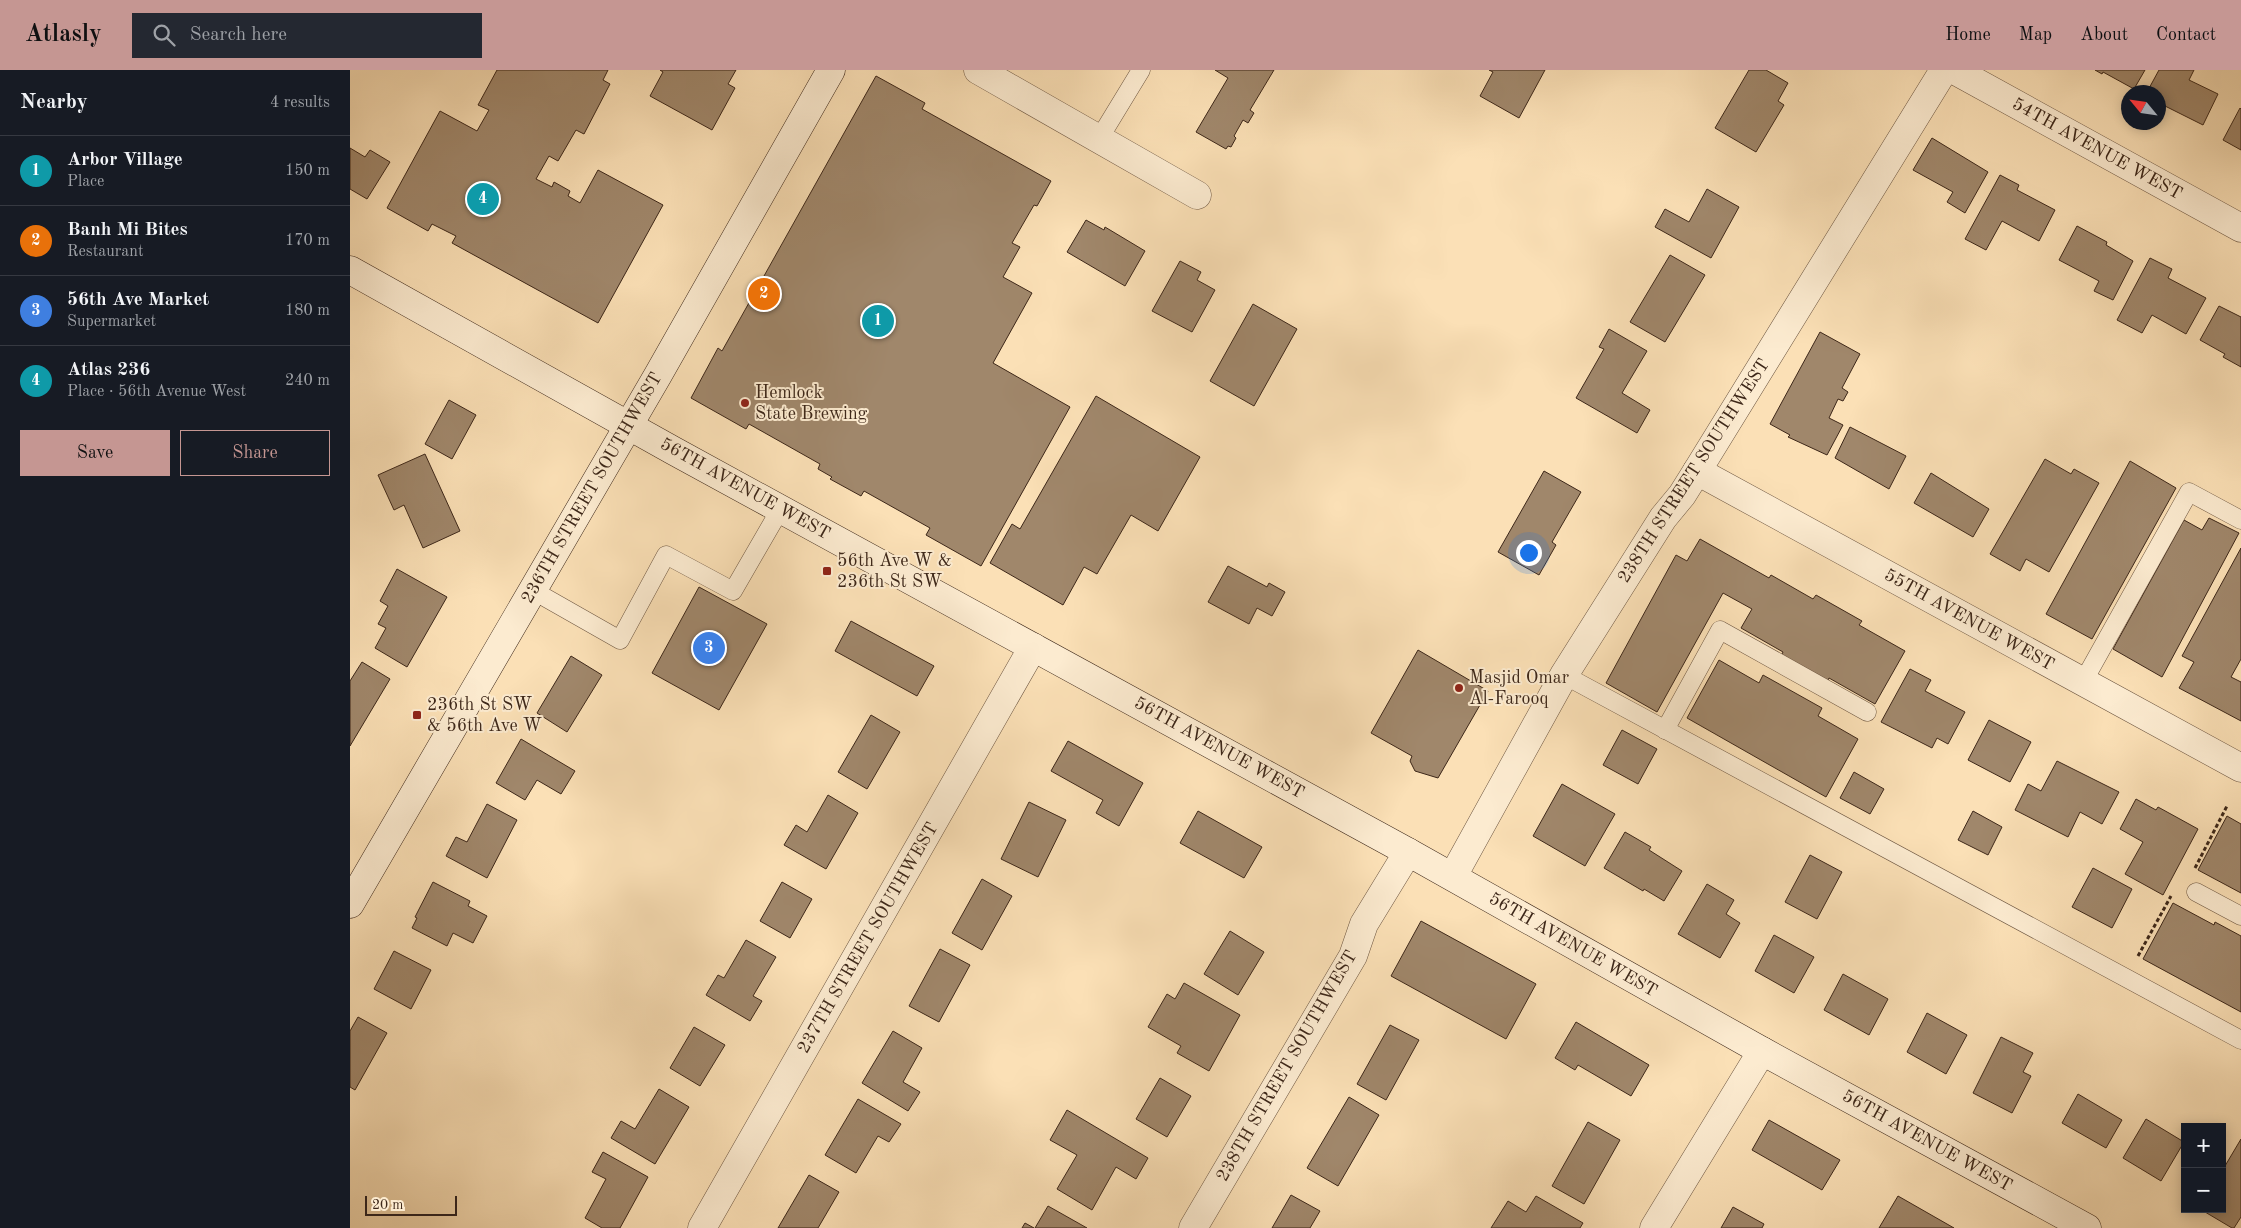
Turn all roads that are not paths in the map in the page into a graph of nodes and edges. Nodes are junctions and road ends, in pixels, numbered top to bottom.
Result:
1 (831, 70) edge
2 (978, 70) edge
3 (1141, 70) edge
4 (1944, 70) edge
5 (1954, 70) edge
6 (1099, 139) junction
7 (1197, 195) dead end
8 (2241, 228) edge
9 (350, 270) edge
10 (628, 425) junction
11 (1697, 472) junction
12 (781, 508) junction
13 (2241, 520) edge
14 (532, 590) junction
15 (1033, 647) junction
16 (1564, 675) junction
17 (2083, 682) junction
18 (1867, 712) dead end
19 (1665, 730) junction
20 (2241, 768) edge
21 (1408, 852) junction
22 (1453, 876) junction
23 (2196, 892) dead end
24 (350, 904) edge
25 (2241, 916) edge
26 (2241, 1040) edge
27 (1762, 1051) junction
28 (702, 1228) edge
29 (1193, 1228) edge
30 (1654, 1228) edge
31 (2087, 1228) edge

1 - 10 street, 236TH STREET SOUTHWEST
2 - 6 street
3 - 6 lane
4 - 11 street, 238TH STREET SOUTHWEST
5 - 8 street, 54TH AVENUE WEST
6 - 7 street
9 - 10 street, 56TH AVENUE WEST
10 - 12 street, 56TH AVENUE WEST
10 - 14 street, 236TH STREET SOUTHWEST
11 - 16 street, 238TH STREET SOUTHWEST
11 - 17 street, 55TH AVENUE WEST
12 - 14 lane
12 - 15 street, 56TH AVENUE WEST
13 - 17 lane
14 - 24 street, 236TH STREET SOUTHWEST
15 - 21 street, 56TH AVENUE WEST
15 - 28 street, 237TH STREET SOUTHWEST
16 - 19 lane
16 - 22 street, 238TH STREET SOUTHWEST
17 - 20 street, 55TH AVENUE WEST
18 - 19 lane
19 - 26 lane
21 - 22 street, 56TH AVENUE WEST
21 - 29 street, 238TH STREET SOUTHWEST
22 - 27 street, 56TH AVENUE WEST
23 - 25 lane
27 - 30 street
27 - 31 street, 56TH AVENUE WEST

